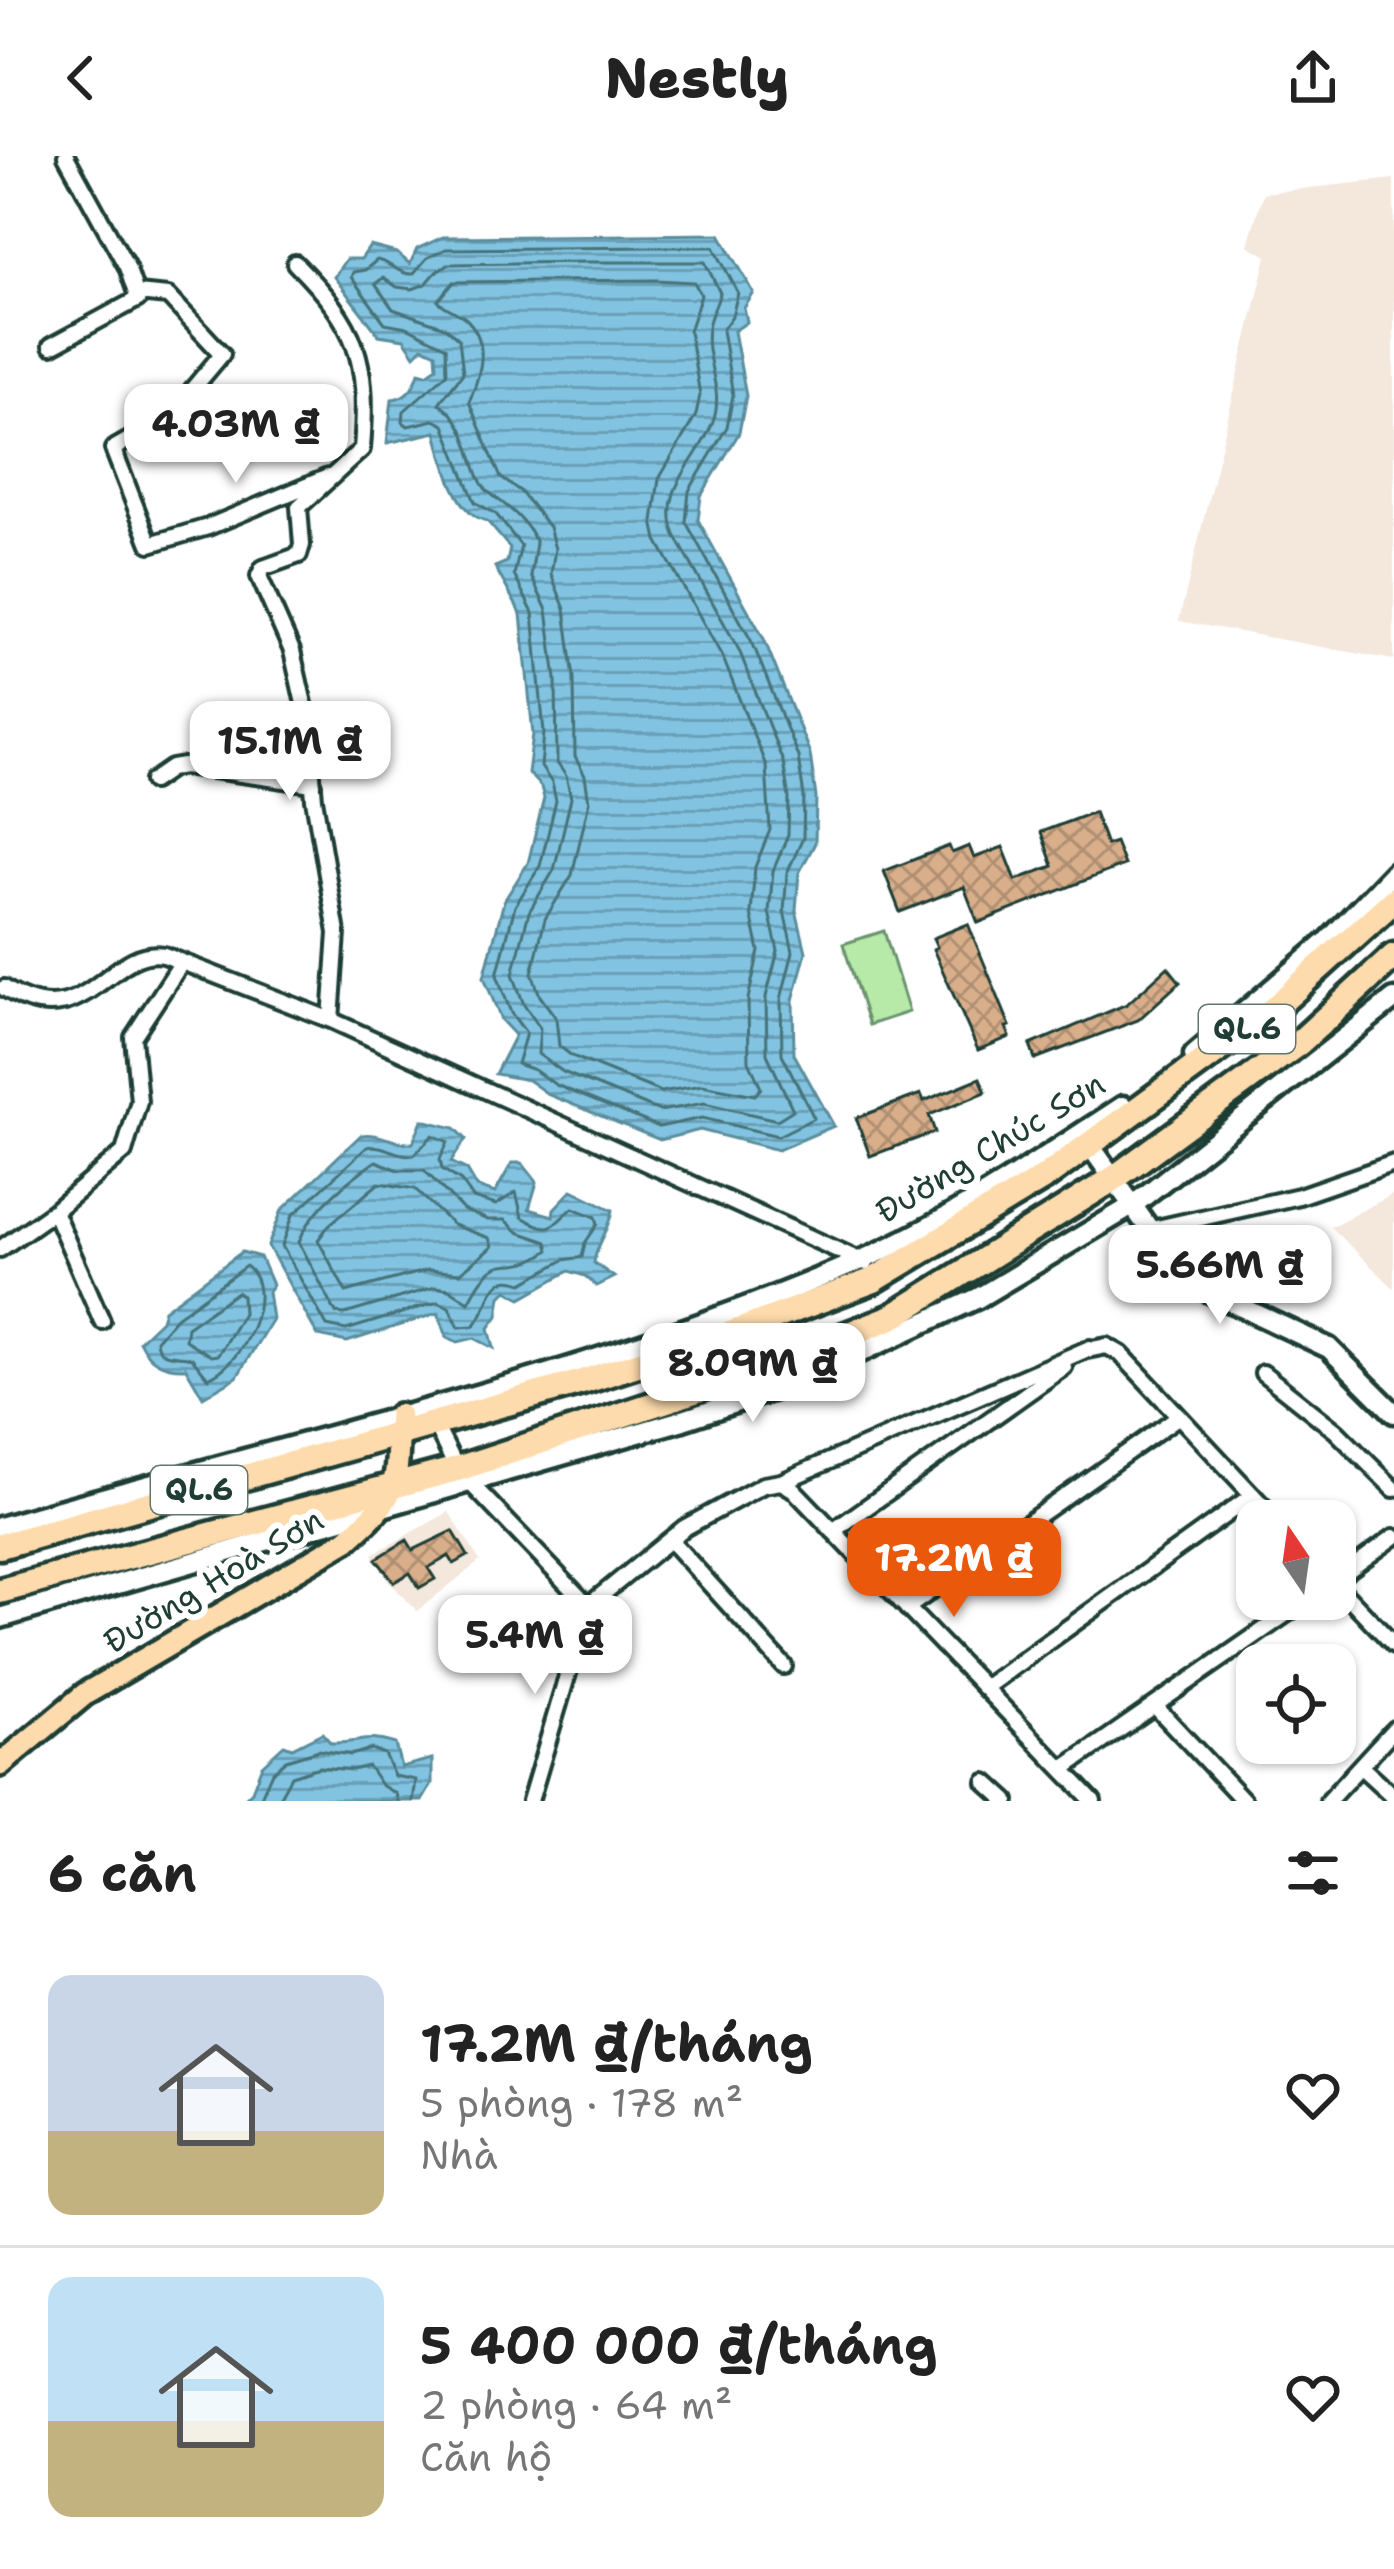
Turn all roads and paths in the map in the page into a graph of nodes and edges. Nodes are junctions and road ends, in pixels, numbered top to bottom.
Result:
1 (66, 156) edge
2 (295, 262) dead end
3 (137, 293) junction
4 (51, 346) dead end
5 (338, 473) junction
6 (153, 781) dead end
7 (314, 784) junction
8 (1394, 872) edge
9 (1394, 900) edge
10 (1394, 956) edge
11 (180, 965) junction
12 (4, 988) dead end
13 (1394, 999) edge
14 (331, 1020) junction
15 (1089, 1144) junction
16 (1392, 1166) edge
17 (1114, 1180) junction
18 (1132, 1206) junction
19 (54, 1210) junction
20 (1148, 1230) junction
21 (0, 1249) edge
22 (860, 1261) junction
23 (887, 1272) junction
24 (102, 1321) dead end
25 (1090, 1348) junction
26 (1262, 1373) dead end
27 (1394, 1413) edge
28 (430, 1416) junction
29 (1179, 1416) junction
30 (399, 1425) junction
31 (464, 1476) junction
32 (781, 1482) junction
33 (396, 1484) junction
34 (1394, 1489) edge
35 (1252, 1495) junction
36 (1257, 1500) edge
37 (380, 1507) junction
38 (0, 1527) edge
39 (833, 1531) junction
40 (1394, 1537) edge
41 (671, 1541) junction
42 (0, 1546) edge
43 (1356, 1566) edge
44 (0, 1591) edge
45 (1356, 1605) edge
46 (588, 1606) junction
47 (907, 1608) junction
48 (0, 1618) edge
49 (1278, 1620) edge
50 (1394, 1646) edge
51 (784, 1666) dead end
52 (985, 1688) junction
53 (1155, 1706) junction
54 (1394, 1729) edge
55 (0, 1765) edge
56 (1360, 1766) junction
57 (1063, 1769) junction
58 (986, 1782) dead end
59 (1394, 1797) edge
60 (530, 1801) edge
61 (1007, 1801) edge
62 (1093, 1801) edge
63 (1244, 1801) edge
64 (1328, 1801) edge

1 - 3 street
2 - 5 street
3 - 4 street
3 - 5 street
5 - 7 street
6 - 7 street
7 - 14 street
8 - 22 street, Đường Chúc Sơn
9 - 15 highway, Đường Chúc Sơn / QL.6
10 - 17 highway, QL.6
11 - 12 street
11 - 14 street
11 - 19 street
13 - 18 street
14 - 22 street
15 - 17 street
15 - 23 highway, Đường Chúc Sơn / QL.6
16 - 20 street
17 - 18 street
17 - 31 highway, QL.6
18 - 20 street
18 - 31 street
19 - 21 street
19 - 24 street
20 - 27 street
22 - 23 street
22 - 28 street, Đường Chúc Sơn
23 - 28 highway, Đường Chúc Sơn / QL.6
25 - 29 street
25 - 32 street
25 - 39 street
26 - 34 street
28 - 30 highway, Đường Chúc Sơn / QL.6
28 - 31 street
29 - 35 street
29 - 47 street
30 - 33 main road
30 - 38 street, Đường Chúc Sơn
30 - 42 highway, Đường Chúc Sơn / QL.6
31 - 33 highway, QL.6
31 - 37 street
31 - 46 street
32 - 39 street
32 - 41 street
33 - 37 main road, Đường Hoà Sơn
33 - 44 highway, QL.6
35 - 36 street
35 - 52 street
37 - 48 street
37 - 55 main road, Đường Hoà Sơn
39 - 47 street
40 - 43 street
41 - 46 street
41 - 51 street
45 - 50 street
46 - 60 street
47 - 52 street
49 - 53 street
52 - 57 street
53 - 57 street
53 - 63 street
54 - 56 street
56 - 59 street
56 - 64 street
57 - 62 street
58 - 61 street

